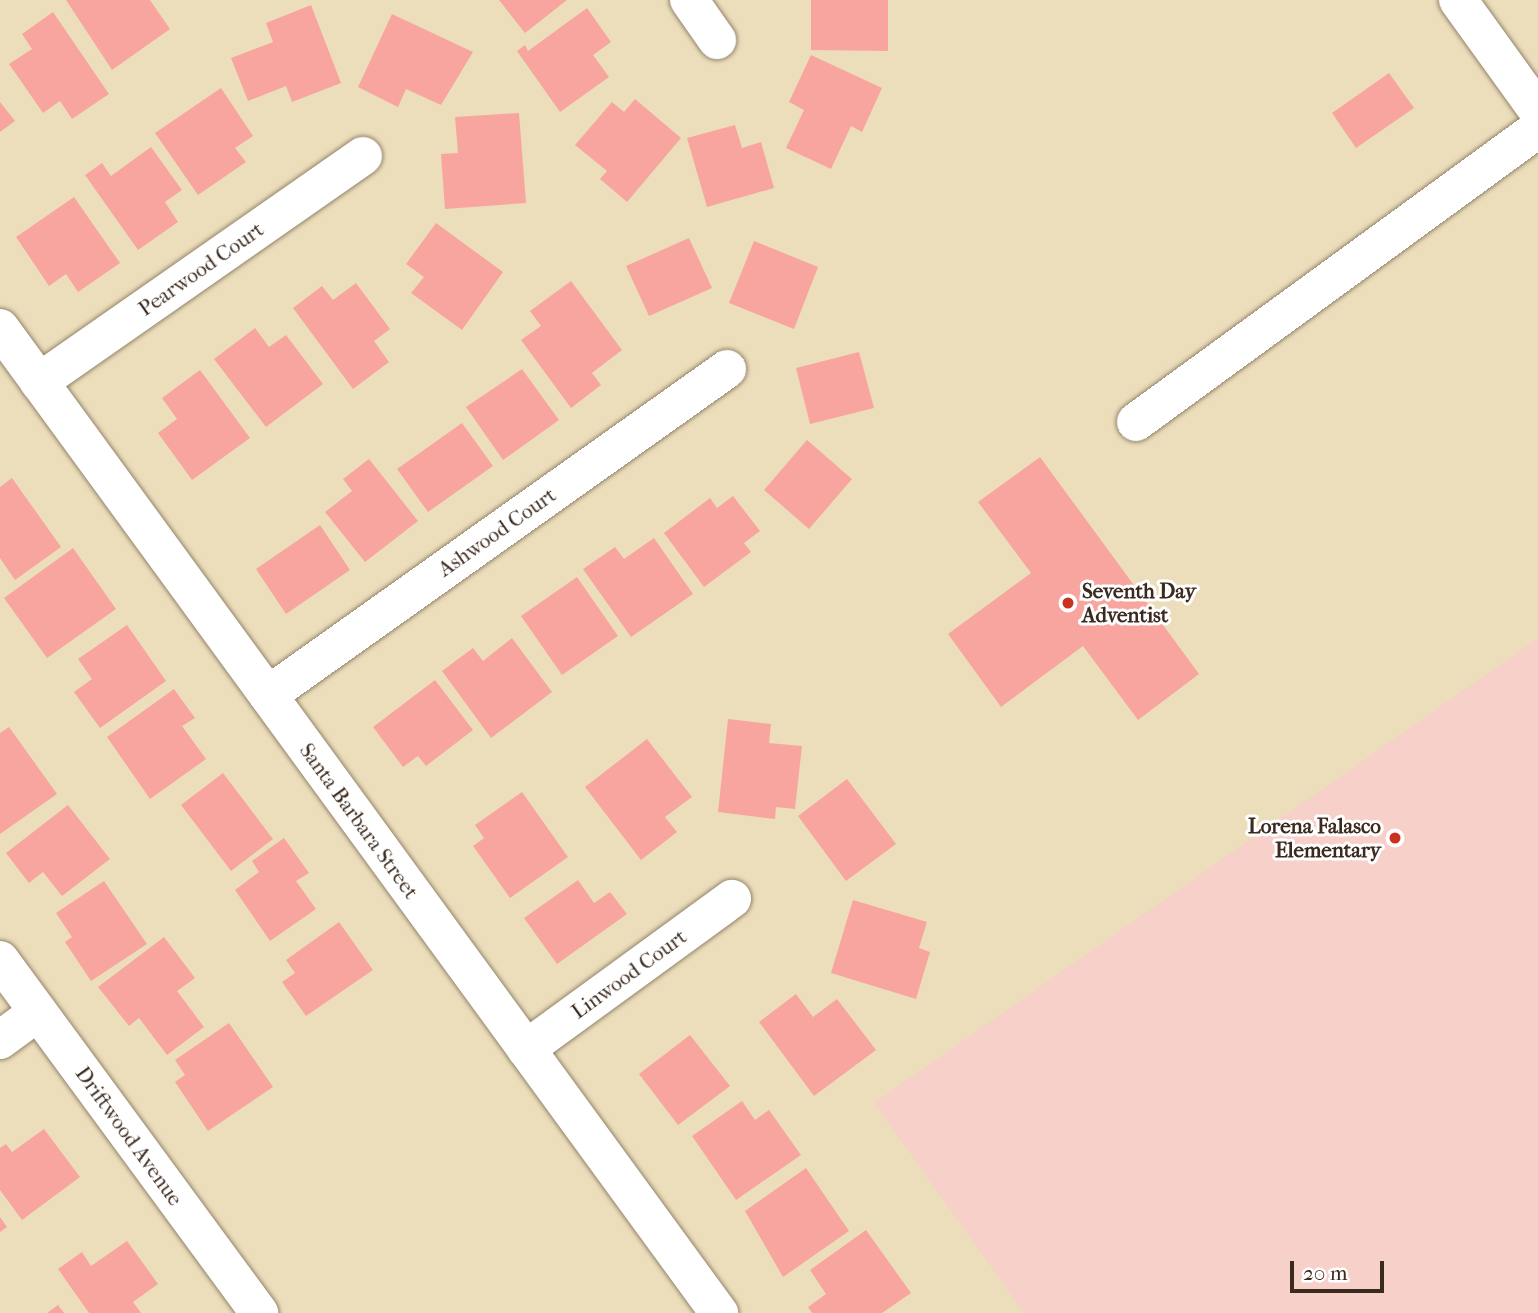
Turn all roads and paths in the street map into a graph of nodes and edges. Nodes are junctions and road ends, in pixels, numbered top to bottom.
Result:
1 (688, 0) edge
2 (1458, 0) edge
3 (717, 40) dead end
4 (1538, 111) edge
5 (1538, 129) edge
6 (363, 156) dead end
7 (0, 328) edge
8 (727, 369) dead end
9 (39, 382) junction
10 (1136, 422) dead end
11 (268, 695) junction
12 (732, 899) dead end
13 (0, 960) edge
14 (38, 1012) junction
15 (0, 1040) edge
16 (526, 1049) junction
17 (254, 1311) edge
18 (719, 1313) edge

1 - 3 street
2 - 4 street
5 - 10 street
6 - 9 street, Pearwood Court
7 - 9 street, Santa Barbara Street
8 - 11 street, Ashwood Court
9 - 11 street, Santa Barbara Street
11 - 16 street, Santa Barbara Street
12 - 16 street, Linwood Court
13 - 14 street, Driftwood Avenue
14 - 15 street
14 - 17 street, Driftwood Avenue
16 - 18 street, Santa Barbara Street

